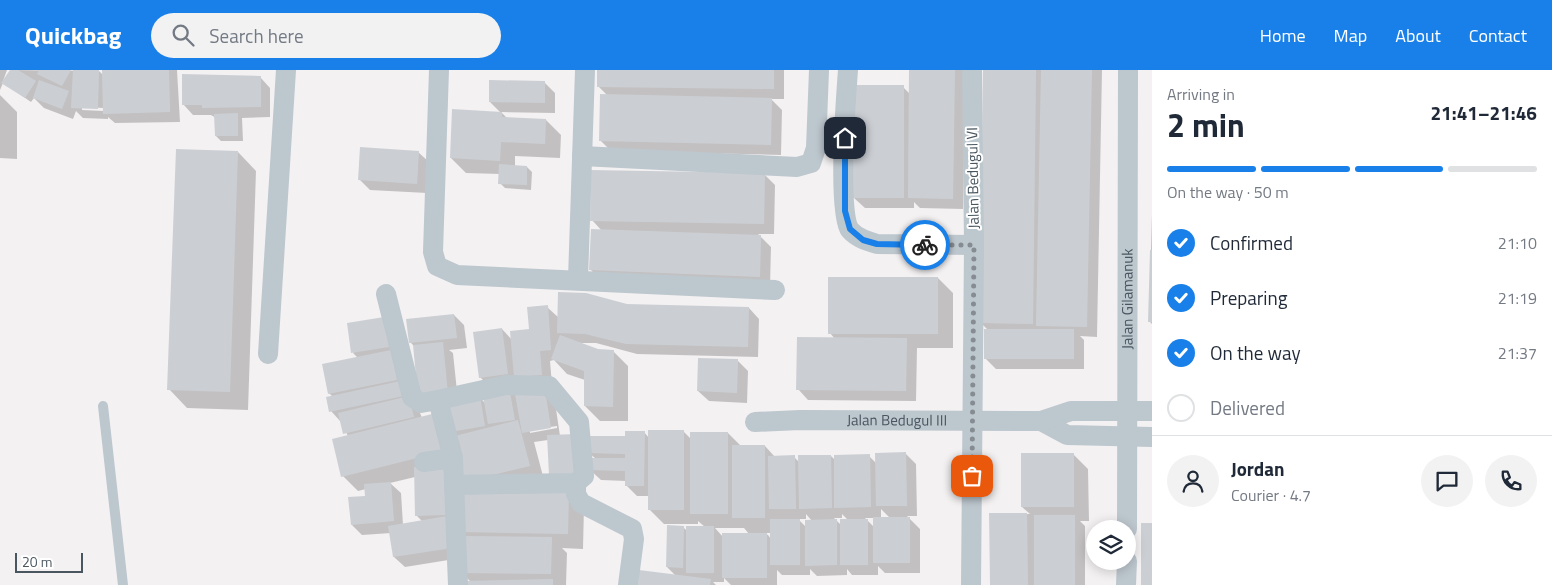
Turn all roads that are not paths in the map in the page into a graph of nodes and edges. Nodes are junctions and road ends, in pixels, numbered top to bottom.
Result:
1 (286, 70) edge
2 (440, 70) edge
3 (586, 70) edge
4 (819, 70) edge
5 (848, 70) edge
6 (972, 70) edge
7 (1128, 70) edge
8 (582, 156) junction
9 (974, 245) junction
10 (578, 279) junction
11 (775, 290) dead end
12 (386, 294) dead end
13 (268, 354) dead end
14 (438, 400) junction
15 (103, 406) dead end
16 (1128, 411) junction
17 (1152, 411) edge
18 (973, 421) junction
19 (1041, 421) junction
20 (755, 422) dead end
21 (1128, 437) junction
22 (1152, 437) edge
23 (453, 458) junction
24 (424, 462) dead end
25 (576, 483) junction
26 (454, 485) junction
27 (1127, 520) edge
28 (1127, 570) edge
29 (123, 585) edge
30 (458, 585) edge
31 (628, 585) edge
32 (971, 585) edge
33 (1126, 585) edge

1 - 13 street
2 - 10 street
3 - 8 street
4 - 8 street
5 - 9 street
6 - 9 street, Jalan Bedugul VI
7 - 16 street, Jalan Gilamanuk
8 - 10 street
9 - 18 street, Jalan Bedugul VI
10 - 11 street
12 - 14 street
14 - 23 street
14 - 25 street
15 - 29 lane
16 - 17 street, Jalan Bedugul III
16 - 19 street, Jalan Bedugul III
16 - 21 street, Jalan Gilamanuk
18 - 19 street, Jalan Bedugul III
18 - 20 street, Jalan Bedugul III
18 - 32 street, Jalan Bedugul VI
19 - 21 street, Jalan Bedugul III
21 - 22 street, Jalan Bedugul III
21 - 27 street, Jalan Gilamanuk
23 - 24 street
23 - 26 street
25 - 26 street
25 - 31 street
26 - 30 street
28 - 33 street

